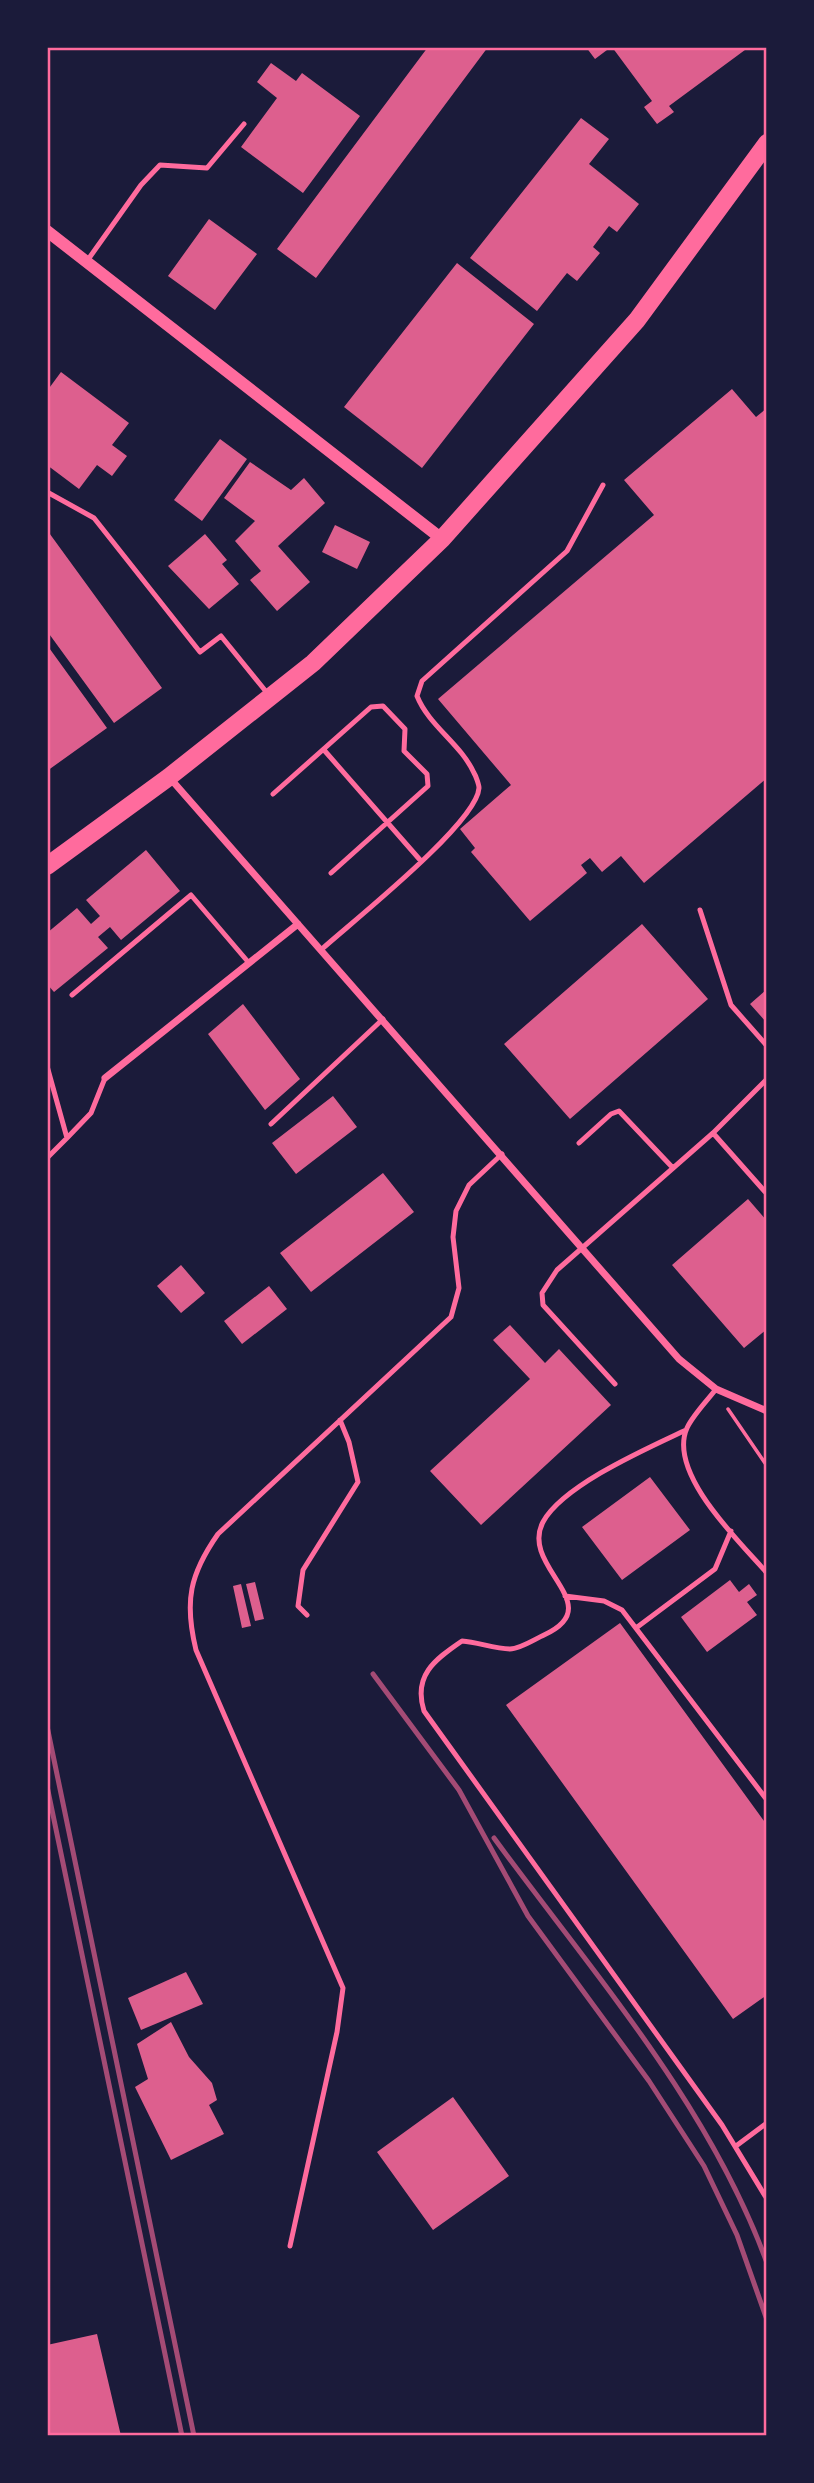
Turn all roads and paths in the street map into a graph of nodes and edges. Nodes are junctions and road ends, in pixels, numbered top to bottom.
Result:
1 (244, 124) dead end
2 (767, 143) edge
3 (47, 231) edge
4 (87, 261) junction
5 (603, 485) dead end
6 (47, 492) edge
7 (442, 540) junction
8 (270, 697) junction
9 (324, 750) junction
10 (169, 777) junction
11 (273, 794) dead end
12 (388, 823) junction
13 (421, 861) junction
14 (47, 866) edge
15 (331, 873) dead end
16 (700, 910) dead end
17 (298, 924) junction
18 (322, 949) junction
19 (249, 963) junction
20 (72, 995) dead end
21 (383, 1019) junction
22 (767, 1046) edge
23 (47, 1066) edge
24 (105, 1077) joint
25 (767, 1079) edge
26 (271, 1124) dead end
27 (713, 1133) junction
28 (67, 1138) junction
29 (579, 1143) dead end
30 (502, 1154) junction
31 (47, 1158) edge
32 (673, 1168) junction
33 (767, 1194) edge
34 (583, 1246) junction
35 (615, 1384) dead end
36 (716, 1389) junction
37 (767, 1411) edge
38 (340, 1420) junction
39 (686, 1430) junction
40 (767, 1466) edge
41 (730, 1531) junction
42 (767, 1573) edge
43 (565, 1596) junction
44 (307, 1615) dead end
45 (636, 1628) junction
46 (767, 1800) edge
47 (767, 2123) edge
48 (736, 2146) junction
49 (767, 2199) edge
50 (290, 2246) dead end

1 - 4 lane
2 - 7 highway
3 - 4 street
4 - 7 street
5 - 13 lane
6 - 8 lane
7 - 8 highway
8 - 10 highway
9 - 11 lane
9 - 12 lane
9 - 12 lane
10 - 14 highway
10 - 17 street
12 - 13 lane
12 - 15 lane
13 - 18 lane
16 - 22 lane
17 - 18 street
17 - 19 street
18 - 21 street
19 - 20 lane
19 - 24 street
21 - 26 lane
21 - 30 street
23 - 28 lane
24 - 28 lane
25 - 27 lane
27 - 32 lane
27 - 33 lane
28 - 31 lane
29 - 32 lane
30 - 34 street
30 - 38 lane
32 - 34 lane
34 - 35 lane
34 - 36 street
36 - 37 street
36 - 39 lane
36 - 40 path
38 - 44 lane
38 - 50 lane
39 - 41 lane
39 - 43 lane
41 - 42 lane
41 - 45 lane
43 - 45 lane
43 - 48 lane
45 - 46 lane
47 - 48 lane
48 - 49 lane

